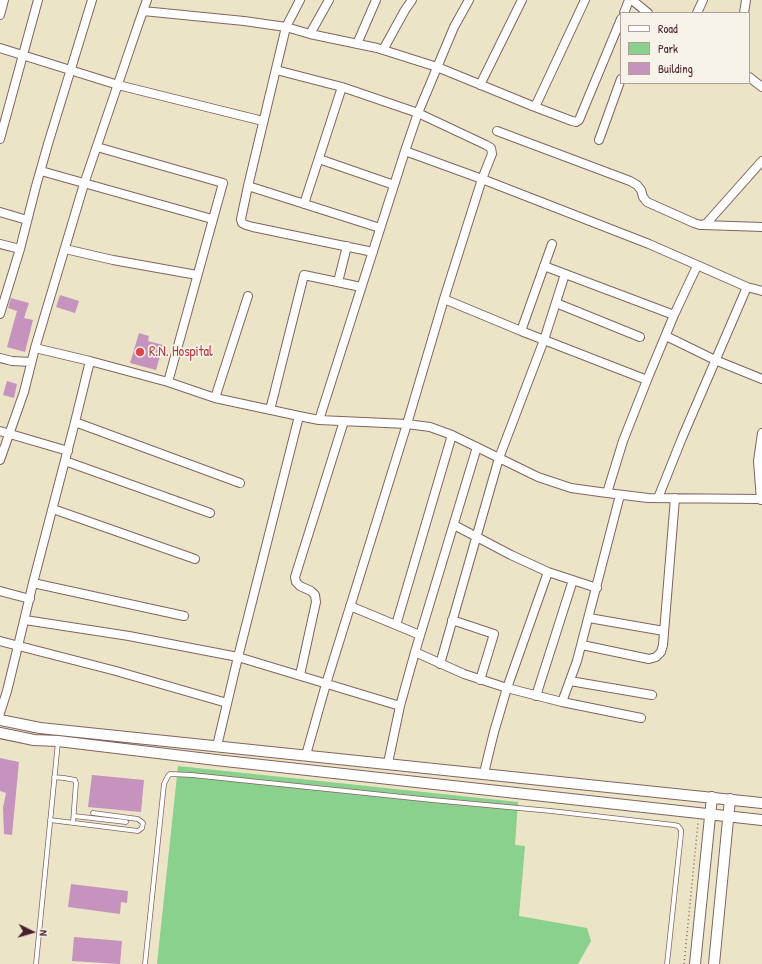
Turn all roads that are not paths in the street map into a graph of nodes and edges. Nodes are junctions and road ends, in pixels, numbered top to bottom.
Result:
1 (4, 0) edge
2 (38, 0) edge
3 (92, 0) edge
4 (147, 0) edge
5 (300, 0) edge
6 (329, 0) edge
7 (376, 0) edge
8 (412, 0) edge
9 (469, 0) edge
10 (522, 0) edge
11 (585, 0) edge
12 (629, 0) edge
13 (632, 0) edge
14 (703, 0) edge
15 (746, 0) edge
16 (144, 11) junction
17 (624, 12) edge
18 (646, 12) edge
19 (697, 12) edge
20 (744, 12) edge
21 (0, 15) edge
22 (620, 21) edge
23 (286, 27) junction
24 (310, 34) junction
25 (357, 44) junction
26 (0, 48) edge
27 (383, 50) junction
28 (23, 55) junction
29 (437, 67) junction
30 (70, 69) junction
31 (276, 70) junction
32 (750, 78) edge
33 (620, 82) edge
34 (118, 85) junction
35 (480, 85) junction
36 (342, 87) junction
37 (762, 87) edge
38 (535, 107) junction
39 (418, 113) junction
40 (263, 121) junction
41 (497, 131) dead end
42 (0, 139) edge
43 (599, 140) dead end
44 (97, 147) junction
45 (405, 151) junction
46 (320, 159) junction
47 (762, 161) edge
48 (40, 171) junction
49 (482, 179) junction
50 (84, 184) junction
51 (394, 185) junction
52 (248, 186) junction
53 (304, 204) junction
54 (0, 212) edge
55 (27, 220) junction
56 (212, 220) junction
57 (700, 225) junction
58 (762, 226) edge
59 (380, 228) junction
60 (0, 244) edge
61 (552, 244) dead end
62 (347, 246) junction
63 (20, 249) junction
64 (65, 249) junction
65 (373, 252) junction
66 (544, 266) junction
67 (697, 266) junction
68 (565, 274) junction
69 (197, 275) junction
70 (338, 282) junction
71 (361, 287) junction
72 (747, 287) junction
73 (762, 291) edge
74 (248, 296) dead end
75 (444, 299) junction
76 (556, 303) junction
77 (0, 311) edge
78 (674, 316) junction
79 (521, 331) junction
80 (666, 336) junction
81 (640, 337) dead end
82 (544, 340) junction
83 (35, 348) junction
84 (0, 358) edge
85 (715, 360) junction
86 (90, 361) junction
87 (31, 362) junction
88 (762, 379) edge
89 (647, 380) junction
90 (168, 382) junction
91 (215, 398) junction
92 (270, 410) junction
93 (299, 416) junction
94 (319, 420) junction
95 (75, 422) junction
96 (344, 422) junction
97 (407, 424) junction
98 (0, 431) edge
99 (762, 433) edge
100 (9, 434) junction
101 (452, 435) junction
102 (477, 447) junction
103 (68, 452) junction
104 (499, 458) junction
105 (0, 460) edge
106 (65, 461) junction
107 (240, 483) dead end
108 (607, 493) junction
109 (620, 495) junction
110 (658, 498) junction
111 (675, 498) junction
112 (762, 499) edge
113 (53, 508) junction
114 (210, 513) dead end
115 (454, 525) junction
116 (477, 537) junction
117 (195, 559) dead end
118 (548, 572) junction
119 (573, 580) junction
120 (33, 583) junction
121 (597, 588) junction
122 (0, 591) edge
123 (30, 599) junction
124 (350, 606) junction
125 (184, 616) dead end
126 (589, 618) junction
127 (25, 620) junction
128 (452, 620) junction
129 (396, 625) junction
130 (664, 632) junction
131 (420, 635) junction
132 (0, 641) edge
133 (582, 645) junction
134 (18, 646) junction
135 (415, 652) junction
136 (238, 657) junction
137 (440, 664) junction
138 (300, 675) junction
139 (480, 680) junction
140 (570, 681) junction
141 (326, 684) junction
142 (507, 688) junction
143 (3, 690) edge
144 (652, 695) dead end
145 (536, 696) junction
146 (228, 702) junction
147 (562, 702) junction
148 (400, 706) junction
149 (0, 713) edge
150 (641, 718) dead end
151 (0, 720) edge
152 (0, 733) edge
153 (58, 741) junction
154 (217, 746) junction
155 (306, 755) junction
156 (388, 763) junction
157 (484, 774) junction
158 (54, 777) junction
159 (712, 797) junction
160 (730, 799) junction
161 (762, 803) edge
162 (93, 813) dead end
163 (705, 814) junction
164 (74, 816) junction
165 (729, 817) junction
166 (50, 820) junction
167 (762, 820) edge
168 (126, 822) dead end
169 (73, 823) junction
170 (36, 964) edge
171 (145, 964) edge
172 (667, 964) edge
173 (695, 964) edge
174 (714, 964) edge

1 - 21 street
2 - 28 street
3 - 30 street
4 - 16 street
5 - 23 street
6 - 24 street
7 - 25 street
8 - 27 street
9 - 29 street
10 - 35 street
11 - 38 street
12 - 17 street
13 - 18 street
14 - 19 street
15 - 20 street
16 - 23 street
16 - 34 street
22 - 38 street
23 - 24 street
23 - 31 street
24 - 25 street
25 - 27 street
26 - 28 street
27 - 29 street
28 - 30 street
28 - 42 street
29 - 35 street
29 - 39 street
30 - 34 street
30 - 48 street
31 - 36 street
31 - 40 street
32 - 37 street
33 - 43 street
34 - 40 street
34 - 44 street
35 - 38 street
36 - 39 street
36 - 46 street
39 - 45 street
39 - 49 street
40 - 52 street
41 - 57 street
44 - 50 street
44 - 56 street
45 - 49 street
45 - 51 street
46 - 51 street
46 - 53 street
47 - 57 street
48 - 50 street
48 - 55 street
49 - 67 street
49 - 75 street
50 - 56 street
50 - 64 street
51 - 59 street
52 - 53 street
52 - 62 street
53 - 59 street
54 - 55 street
55 - 63 street
56 - 69 street
57 - 58 street
59 - 65 street
60 - 63 street
61 - 66 street
62 - 65 street
62 - 70 street
63 - 77 street
64 - 69 street
64 - 83 street
65 - 71 street
66 - 68 street
66 - 79 street
67 - 72 street
67 - 78 street
68 - 76 street
68 - 78 street
69 - 90 street
70 - 71 street
70 - 92 street
71 - 94 street
72 - 73 street
72 - 85 street
74 - 91 street
75 - 79 street
75 - 97 street
76 - 81 street
76 - 82 street
78 - 80 street
79 - 82 street
80 - 85 street
80 - 89 street
82 - 89 street
82 - 104 street
83 - 86 street
83 - 87 street
84 - 87 street
85 - 88 street
85 - 110 street
86 - 90 street
86 - 95 street
87 - 100 street
89 - 108 street
90 - 91 street
91 - 92 street
92 - 93 street
93 - 94 street
93 - 136 street
94 - 96 street
95 - 103 street
95 - 107 street
96 - 97 street
96 - 138 street
97 - 101 street
97 - 124 street
98 - 100 street
99 - 112 street
100 - 103 street
100 - 105 street
101 - 102 street
101 - 129 street
102 - 104 street
102 - 115 street
103 - 106 street
104 - 108 street
104 - 116 street
106 - 113 street
106 - 114 street
108 - 109 street
109 - 110 street
109 - 121 street
110 - 111 street
111 - 112 street
111 - 130 street
113 - 117 street
113 - 120 street
115 - 116 street
115 - 131 street
116 - 118 street
116 - 128 street
118 - 119 street
118 - 142 street
119 - 121 street
119 - 145 street
120 - 123 street
120 - 125 street
121 - 126 street
122 - 123 street
123 - 127 street
124 - 129 street
124 - 141 street
126 - 130 street
126 - 133 street
127 - 134 street
127 - 136 street
128 - 137 street
128 - 139 street
129 - 131 street
130 - 133 street
131 - 135 street
132 - 134 street
133 - 140 street
134 - 143 street
134 - 146 street
135 - 137 street
135 - 148 street
136 - 138 street
136 - 146 street
137 - 139 street
138 - 141 street
139 - 142 street
140 - 144 street
140 - 147 street
141 - 148 street
141 - 155 street
142 - 145 street
142 - 157 street
143 - 149 street
145 - 147 street
146 - 154 street
147 - 150 street
148 - 156 street
151 - 154 street
152 - 153 street
153 - 158 lane
153 - 163 street
154 - 155 street
155 - 156 street
156 - 157 street
157 - 159 street
158 - 164 lane
158 - 166 lane
159 - 160 street
159 - 163 street
160 - 161 street
160 - 165 street
162 - 169 lane
163 - 165 street
163 - 173 street
164 - 168 lane
164 - 169 lane
165 - 167 street
165 - 174 street
166 - 169 lane
166 - 170 lane
171 - 172 lane

